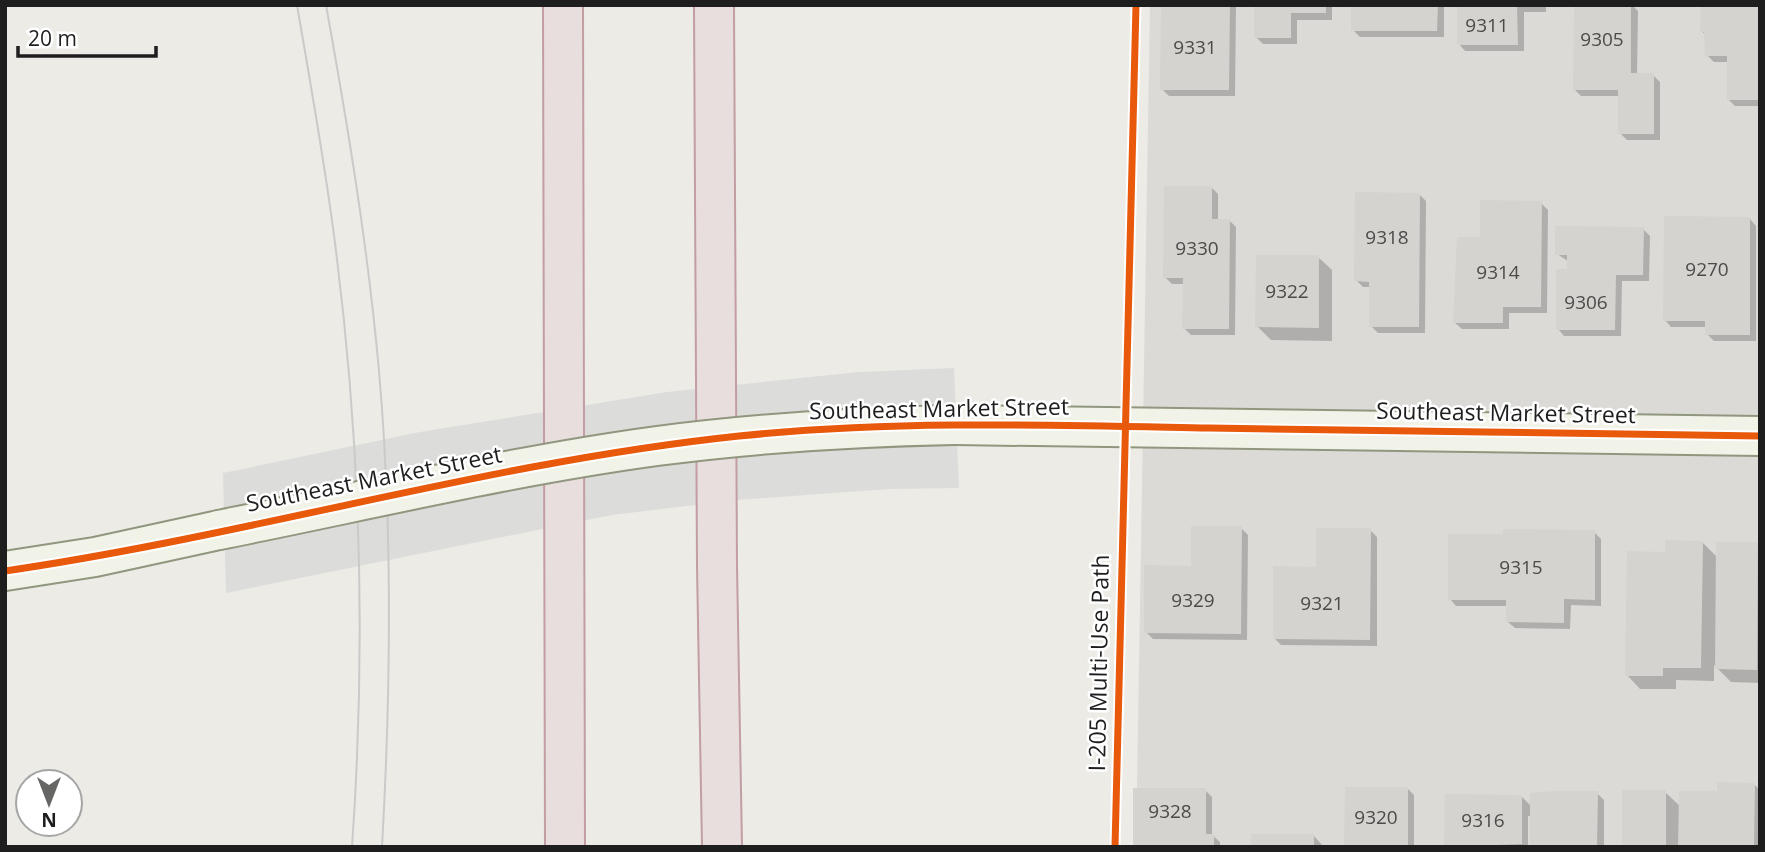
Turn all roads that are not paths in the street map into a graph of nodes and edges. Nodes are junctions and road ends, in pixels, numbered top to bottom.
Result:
1 (563, 5) edge
2 (714, 5) edge
3 (1760, 436) edge
4 (5, 570) edge
5 (565, 847) edge
6 (722, 847) edge

1 - 5 highway
2 - 6 highway
3 - 4 street, Southeast Market Street, bridge

